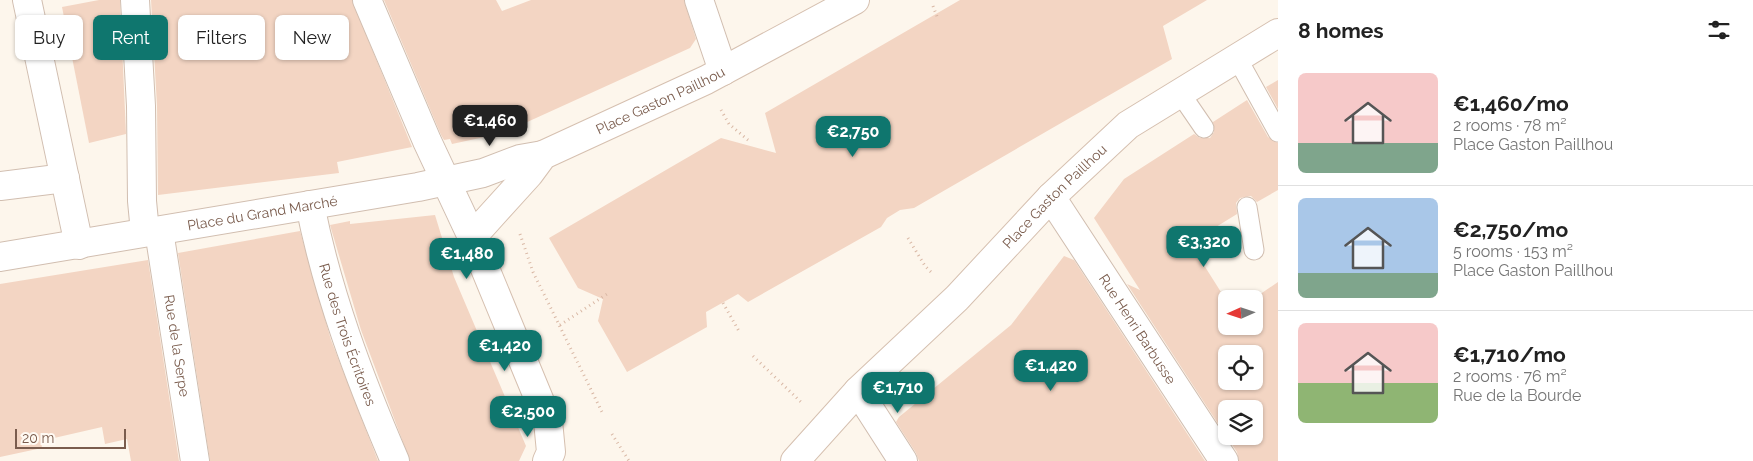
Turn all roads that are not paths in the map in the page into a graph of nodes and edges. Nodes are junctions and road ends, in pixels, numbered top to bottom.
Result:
1 (29, 0) edge
2 (135, 0) edge
3 (366, 0) edge
4 (699, 0) edge
5 (856, 0) edge
6 (1278, 34) edge
7 (1237, 58) junction
8 (723, 71) junction
9 (1180, 93) junction
10 (1204, 128) dead end
11 (1278, 132) edge
12 (543, 156) junction
13 (65, 178) junction
14 (446, 181) junction
15 (0, 186) edge
16 (1051, 197) junction
17 (310, 205) junction
18 (1247, 207) dead end
19 (152, 232) junction
20 (472, 237) junction
21 (79, 245) junction
22 (1254, 250) dead end
23 (0, 257) edge
24 (858, 391) junction
25 (196, 461) edge
26 (395, 461) edge
27 (547, 461) edge
28 (795, 461) edge
29 (903, 461) edge
30 (1224, 461) edge

1 - 13 street
2 - 19 street, Rue de la Serpe
3 - 14 street
4 - 8 street
5 - 8 street, Place Gaston Paillhou
6 - 7 street, Place Gaston Paillhou
7 - 9 street, Place Gaston Paillhou
7 - 11 lane
8 - 12 street, Place Gaston Paillhou
9 - 10 lane
9 - 16 street, Place Gaston Paillhou
12 - 14 street, Place Gaston Paillhou
12 - 20 street, Place Gaston Paillhou
13 - 15 street
13 - 21 street
14 - 17 street, Place du Grand Marché
14 - 20 street
16 - 24 street, Place Gaston Paillhou
16 - 30 street, Rue Henri Barbusse
17 - 19 street, Place du Grand Marché
17 - 26 street, Rue des Trois Écritoires
18 - 22 lane
19 - 21 street, Place du Grand Marché
19 - 25 street, Rue de la Serpe
20 - 27 street
21 - 23 street, Place du Grand Marché
24 - 28 street, Place Gaston Paillhou
24 - 29 street

